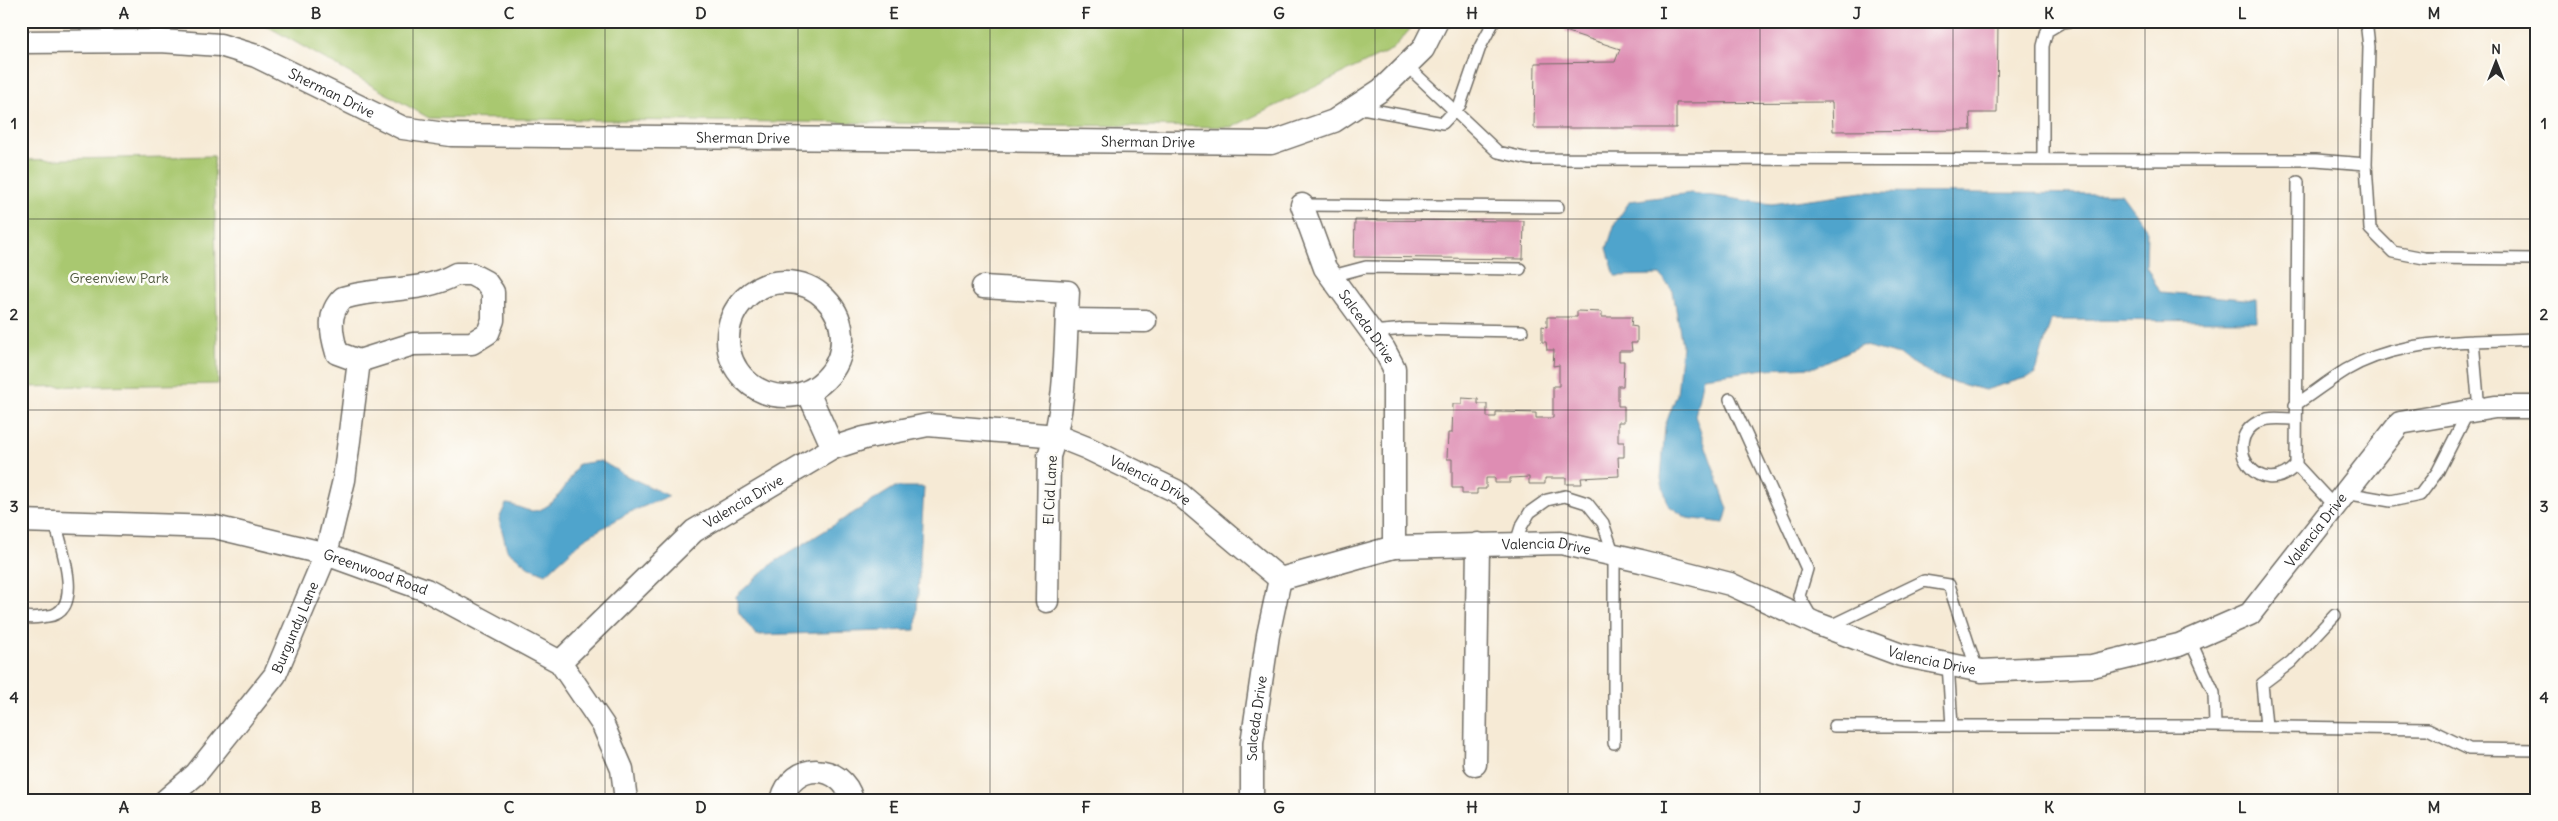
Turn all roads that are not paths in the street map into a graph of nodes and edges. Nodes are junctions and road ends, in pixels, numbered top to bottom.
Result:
1 (1437, 21) edge
2 (1494, 21) edge
3 (2070, 21) edge
4 (2366, 21) edge
5 (21, 42) edge
6 (1406, 65) junction
7 (1355, 107) junction
8 (1454, 111) junction
9 (2043, 160) junction
10 (2366, 164) junction
11 (2298, 182) dead end
12 (1302, 205) joint
13 (1558, 207) dead end
14 (2537, 259) edge
15 (1520, 269) dead end
16 (1332, 276) junction
17 (983, 287) dead end
18 (1067, 320) junction
19 (1145, 321) dead end
20 (1522, 331) dead end
21 (1371, 332) junction
22 (2537, 339) edge
23 (2473, 340) junction
24 (359, 360) junction
25 (808, 392) junction
26 (1730, 399) dead end
27 (2295, 405) junction
28 (2537, 407) edge
29 (2473, 411) junction
30 (2296, 419) junction
31 (1057, 436) junction
32 (833, 448) junction
33 (2296, 465) junction
34 (2340, 500) junction
35 (21, 521) edge
36 (55, 522) junction
37 (1516, 543) junction
38 (1478, 544) junction
39 (1394, 547) junction
40 (326, 554) junction
41 (1614, 555) junction
42 (1280, 579) junction
43 (1046, 601) dead end
44 (21, 615) edge
45 (2334, 615) dead end
46 (1821, 626) junction
47 (2190, 640) junction
48 (560, 662) junction
49 (1948, 664) junction
50 (1977, 670) junction
51 (1834, 726) dead end
52 (1952, 726) junction
53 (2215, 726) junction
54 (2266, 726) junction
55 (1614, 742) dead end
56 (2537, 750) edge
57 (1475, 764) dead end
58 (166, 800) edge
59 (626, 800) edge
60 (782, 800) edge
61 (852, 800) edge
62 (1252, 800) edge

1 - 6 street, Sherman Drive
2 - 8 lane
3 - 9 lane
4 - 10 lane
5 - 7 street, Sherman Drive
6 - 7 street, Sherman Drive
6 - 8 lane
7 - 8 lane
8 - 9 lane
9 - 10 lane
10 - 14 lane
11 - 27 lane
12 - 13 lane
12 - 16 street, Salceda Drive
15 - 16 lane
16 - 21 street, Salceda Drive
17 - 18 street, El Cid Lane
18 - 19 street
18 - 31 street, El Cid Lane
20 - 21 lane
21 - 39 street, Salceda Drive
22 - 23 lane
23 - 27 lane
23 - 29 lane
24 - 24 street
24 - 40 street, Burgundy Lane
25 - 25 street
25 - 32 street
26 - 46 lane
27 - 30 lane
28 - 29 street, Valencia Drive
29 - 34 street, Valencia Drive
29 - 34 lane
30 - 33 lane
30 - 33 lane
31 - 32 street, Valencia Drive
31 - 42 street, Valencia Drive
31 - 43 street, El Cid Lane
32 - 48 street, Valencia Drive
33 - 34 lane
34 - 47 street, Valencia Drive
35 - 36 street, Greenwood Road
36 - 40 street, Greenwood Road
36 - 44 lane
37 - 38 street, Valencia Drive
37 - 41 street, Valencia Drive
37 - 41 lane
38 - 39 street, Valencia Drive
38 - 57 street
39 - 42 street, Valencia Drive
40 - 48 street, Greenwood Road
40 - 58 street, Burgundy Lane
41 - 46 street, Valencia Drive
41 - 55 lane
42 - 62 street, Salceda Drive
45 - 54 lane
46 - 49 street, Valencia Drive
46 - 50 lane
47 - 50 street, Valencia Drive
47 - 53 lane
48 - 59 street, Greenwood Road
49 - 50 street, Valencia Drive
49 - 52 lane
51 - 52 lane
52 - 53 lane
53 - 54 lane
54 - 56 lane
60 - 61 street

